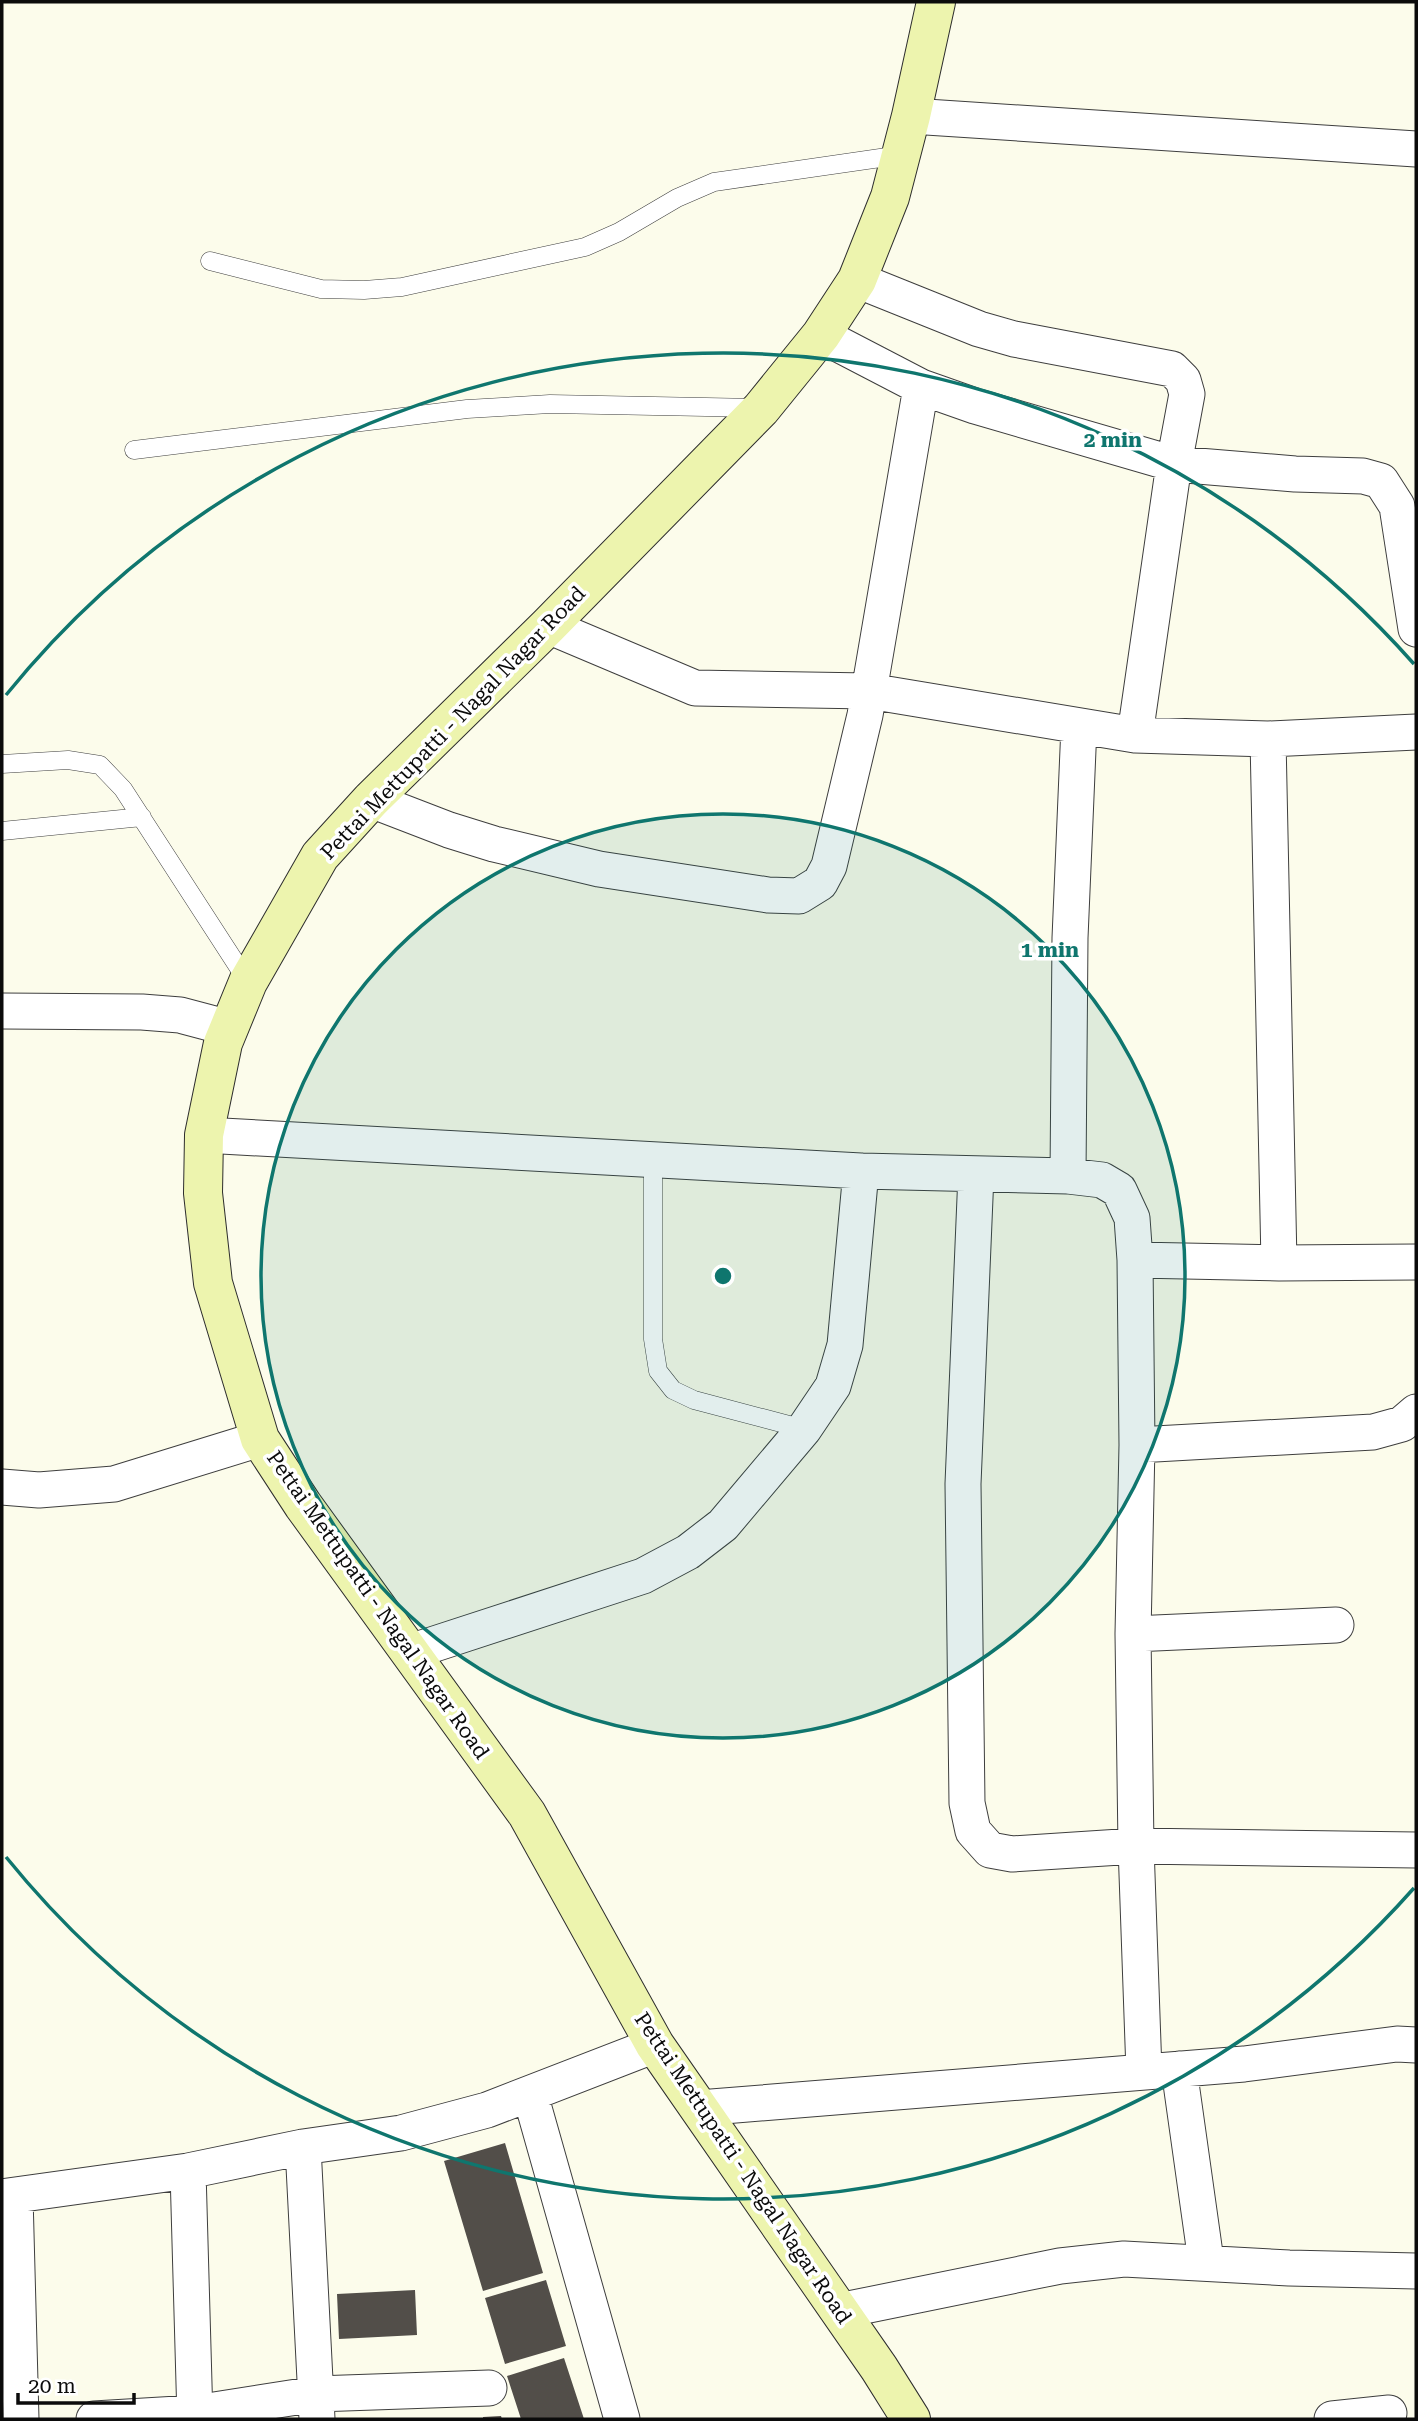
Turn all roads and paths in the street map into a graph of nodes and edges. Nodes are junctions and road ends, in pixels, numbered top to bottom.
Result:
1 (936, 2) edge
2 (911, 116) junction
3 (1416, 149) edge
4 (901, 155) junction
5 (210, 261) dead end
6 (857, 280) junction
7 (821, 335) junction
8 (921, 387) junction
9 (761, 408) junction
10 (134, 450) dead end
11 (1174, 464) junction
12 (1406, 504) edge
13 (548, 626) junction
14 (1416, 629) edge
15 (869, 691) junction
16 (1079, 726) junction
17 (1416, 732) edge
18 (1135, 735) junction
19 (1268, 739) junction
20 (2, 764) edge
21 (371, 800) junction
22 (142, 817) junction
23 (2, 831) edge
24 (248, 982) junction
25 (2, 1011) edge
26 (229, 1028) junction
27 (204, 1135) junction
28 (653, 1160) junction
29 (861, 1171) junction
30 (976, 1174) junction
31 (1068, 1176) junction
32 (1135, 1260) junction
33 (1416, 1262) edge
34 (1279, 1263) junction
35 (1416, 1412) edge
36 (804, 1429) junction
37 (260, 1439) junction
38 (1137, 1445) junction
39 (2, 1487) edge
40 (1336, 1625) dead end
41 (1133, 1634) junction
42 (410, 1652) junction
43 (1136, 1846) junction
44 (1416, 1850) edge
45 (655, 2045) junction
46 (1416, 2045) edge
47 (1179, 2069) junction
48 (1144, 2072) junction
49 (530, 2094) junction
50 (698, 2108) junction
51 (303, 2147) junction
52 (187, 2171) junction
53 (8, 2196) edge
54 (1206, 2261) junction
55 (1416, 2271) edge
56 (839, 2311) junction
57 (489, 2388) dead end
58 (317, 2407) edge
59 (1389, 2413) dead end
60 (195, 2416) edge
61 (21, 2419) edge
62 (94, 2419) edge
63 (622, 2419) edge
64 (911, 2419) edge
65 (1332, 2419) edge

1 - 2 main road, Pettai Mettupatti - Nagal Nagar Road
2 - 3 street
2 - 4 main road, Pettai Mettupatti - Nagal Nagar Road
4 - 5 lane
4 - 6 main road, Pettai Mettupatti - Nagal Nagar Road
6 - 7 main road, Pettai Mettupatti - Nagal Nagar Road
6 - 11 street
7 - 8 street
7 - 9 main road, Pettai Mettupatti - Nagal Nagar Road
8 - 11 street
8 - 15 street
9 - 10 lane
9 - 13 main road, Pettai Mettupatti - Nagal Nagar Road
11 - 12 street
11 - 18 street
12 - 14 street
13 - 15 street
13 - 21 main road, Pettai Mettupatti - Nagal Nagar Road
15 - 16 street
15 - 21 street
16 - 18 street
16 - 31 street
17 - 19 street
18 - 19 street
19 - 34 street
20 - 22 lane
21 - 24 main road, Pettai Mettupatti - Nagal Nagar Road
22 - 23 lane
22 - 24 lane
24 - 26 main road, Pettai Mettupatti - Nagal Nagar Road
25 - 26 street
26 - 27 main road, Pettai Mettupatti - Nagal Nagar Road
27 - 28 street
27 - 37 main road, Pettai Mettupatti - Nagal Nagar Road
28 - 29 street
28 - 36 lane
29 - 30 street
29 - 36 street
30 - 31 street
30 - 43 street
31 - 32 street
32 - 34 street
32 - 38 street
33 - 34 street
35 - 38 street
36 - 42 street
37 - 39 street
37 - 42 main road, Pettai Mettupatti - Nagal Nagar Road
38 - 41 street
40 - 41 street
41 - 43 street
42 - 45 main road, Pettai Mettupatti - Nagal Nagar Road
43 - 44 street
43 - 48 street
45 - 49 street
45 - 50 main road, Pettai Mettupatti - Nagal Nagar Road
46 - 47 street
47 - 48 street
47 - 54 street
48 - 50 street
49 - 51 street
49 - 63 street
50 - 56 main road, Pettai Mettupatti - Nagal Nagar Road
51 - 52 street
51 - 58 street
52 - 53 street
52 - 60 street
53 - 61 street
54 - 55 street
54 - 56 street
56 - 64 main road, Pettai Mettupatti - Nagal Nagar Road
57 - 58 street
58 - 60 street
59 - 65 street
60 - 62 street

